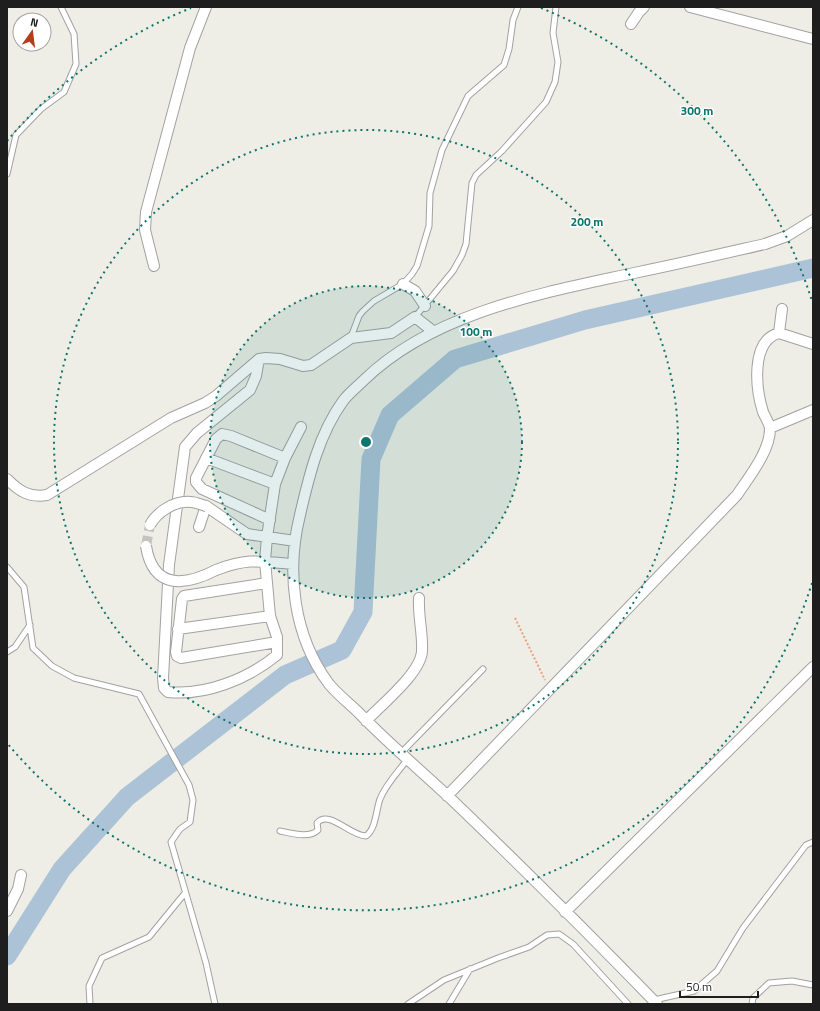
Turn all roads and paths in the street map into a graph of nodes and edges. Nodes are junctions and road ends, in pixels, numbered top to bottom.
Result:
1 (61, 7) edge
2 (206, 7) edge
3 (518, 7) edge
4 (556, 7) edge
5 (644, 7) edge
6 (690, 7) edge
7 (631, 24) dead end
8 (813, 39) edge
9 (7, 174) edge
10 (813, 220) edge
11 (154, 266) dead end
12 (403, 284) junction
13 (425, 306) junction
14 (782, 309) dead end
15 (415, 317) junction
16 (434, 332) junction
17 (779, 334) junction
18 (351, 338) junction
19 (813, 344) edge
20 (259, 359) junction
21 (813, 410) edge
22 (301, 427) dead end
23 (770, 428) junction
24 (206, 458) junction
25 (285, 458) junction
26 (7, 479) edge
27 (275, 484) junction
28 (206, 506) junction
29 (270, 520) junction
30 (150, 525) tunnel mouth
31 (200, 527) dead end
32 (267, 537) junction
33 (295, 541) junction
34 (146, 546) tunnel mouth
35 (265, 561) junction
36 (292, 564) junction
37 (7, 567) edge
38 (267, 583) junction
39 (419, 598) dead end
40 (270, 616) junction
41 (515, 618) dead end
42 (30, 625) junction
43 (178, 629) junction
44 (277, 642) junction
45 (7, 652) edge
46 (813, 667) edge
47 (483, 669) dead end
48 (550, 690) junction
49 (366, 720) junction
50 (403, 757) junction
51 (447, 796) junction
52 (280, 831) dead end
53 (813, 842) edge
54 (21, 875) dead end
55 (185, 893) junction
56 (7, 911) edge
57 (565, 912) junction
58 (470, 969) junction
59 (813, 986) edge
60 (654, 1003) edge
61 (90, 1004) edge
62 (214, 1004) edge
63 (408, 1004) edge
64 (449, 1004) edge
65 (628, 1004) edge
66 (752, 1004) edge

1 - 9 lane
2 - 11 street
3 - 12 lane
4 - 13 lane
5 - 7 street
6 - 8 street
10 - 16 street
12 - 13 street
12 - 18 lane
13 - 15 lane
14 - 17 street
15 - 16 street
15 - 18 street
16 - 33 street
17 - 19 street
17 - 23 street
18 - 20 street
20 - 26 street
20 - 44 street
21 - 23 street
22 - 25 street
23 - 48 street
24 - 25 street
24 - 27 street
24 - 29 street
25 - 27 street
27 - 29 street
28 - 30 street, bridge
28 - 31 street
28 - 32 street
29 - 32 street
32 - 33 street
32 - 35 street
33 - 36 street
34 - 35 street, bridge
35 - 36 street
35 - 38 street
36 - 49 street
37 - 42 lane
38 - 40 street
38 - 43 street
39 - 49 street
40 - 43 street
40 - 44 street
41 - 48 path
42 - 45 lane
42 - 55 lane
43 - 44 street
46 - 57 street
47 - 50 lane
48 - 51 street
49 - 50 street
50 - 51 street
50 - 52 lane
51 - 57 street
53 - 60 lane
54 - 56 street
55 - 61 lane
55 - 62 lane
57 - 60 street
58 - 63 lane
58 - 64 lane
58 - 65 lane
59 - 66 lane

